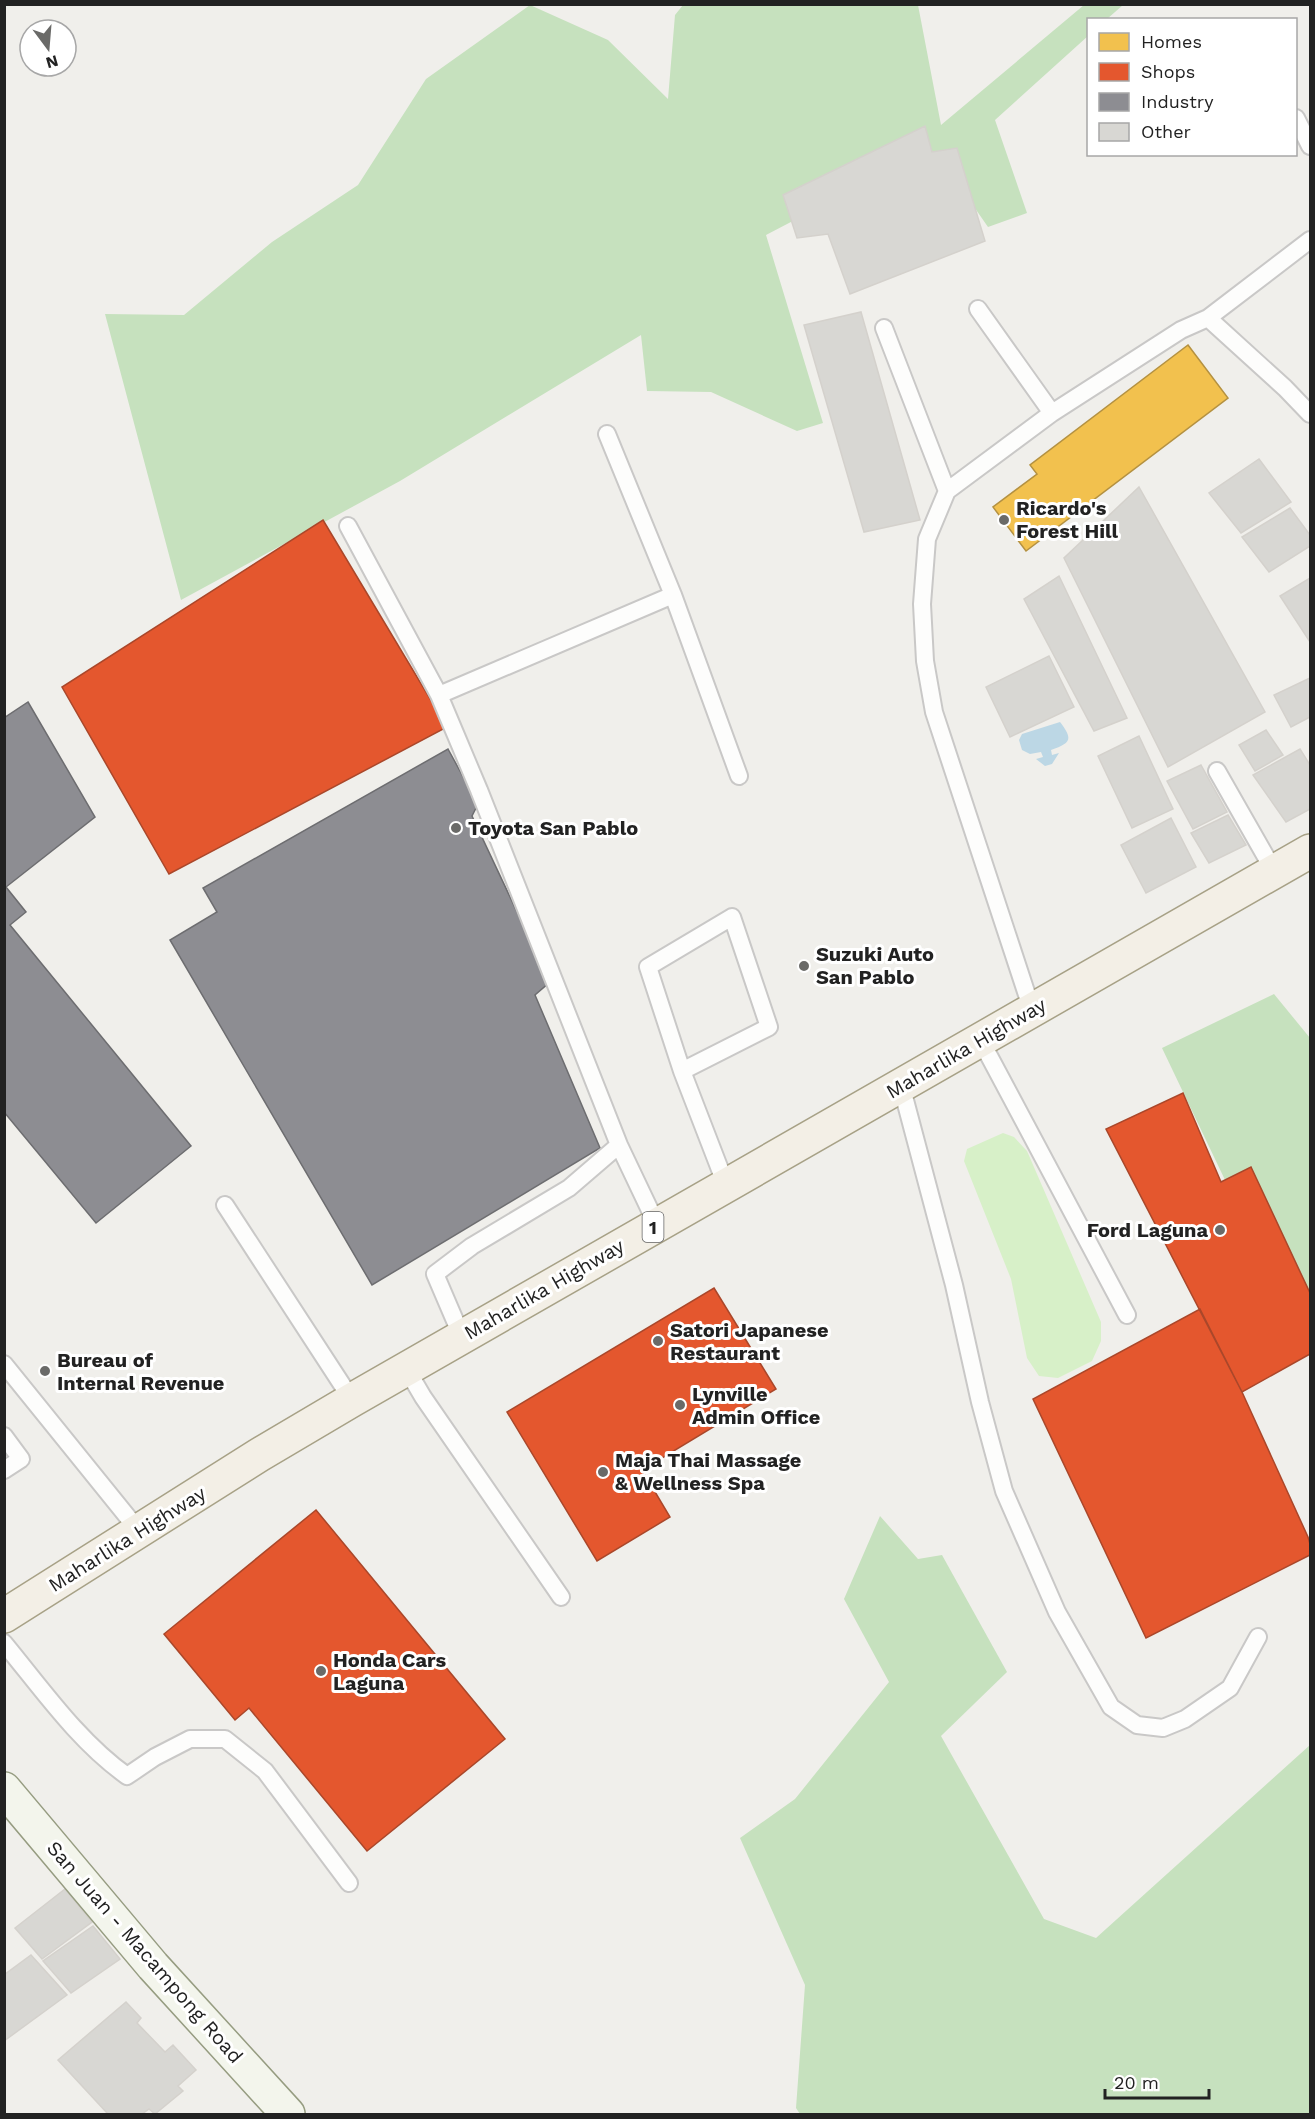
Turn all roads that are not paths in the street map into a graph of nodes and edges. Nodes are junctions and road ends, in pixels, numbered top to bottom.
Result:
1 (1297, 120) edge
2 (1311, 146) edge
3 (1311, 240) edge
4 (978, 309) dead end
5 (1208, 318) junction
6 (884, 328) dead end
7 (1052, 413) junction
8 (1311, 414) edge
9 (607, 434) dead end
10 (947, 491) junction
11 (348, 526) dead end
12 (673, 596) junction
13 (439, 695) junction
14 (1217, 771) dead end
15 (739, 776) dead end
16 (1311, 850) edge
17 (1274, 871) junction
18 (1032, 1010) junction
19 (980, 1039) junction
20 (682, 1071) junction
21 (900, 1085) junction
22 (619, 1145) junction
23 (726, 1185) junction
24 (225, 1206) dead end
25 (657, 1225) junction
26 (1127, 1316) dead end
27 (462, 1337) junction
28 (4, 1364) edge
29 (406, 1368) junction
30 (352, 1400) junction
31 (4, 1436) edge
32 (4, 1470) edge
33 (139, 1531) junction
34 (561, 1597) dead end
35 (4, 1616) edge
36 (1258, 1637) dead end
37 (4, 1643) edge
38 (4, 1789) edge
39 (349, 1883) dead end
40 (288, 2115) edge

1 - 2 lane
3 - 5 lane
4 - 7 lane
5 - 7 lane
5 - 8 lane
6 - 10 lane
7 - 10 lane
9 - 12 lane
10 - 18 lane
11 - 13 lane
12 - 13 lane
12 - 15 lane
13 - 22 lane
14 - 17 lane
16 - 17 main road, Maharlika Highway / 1
17 - 18 main road, Maharlika Highway / 1
18 - 19 main road, Maharlika Highway / 1
19 - 21 main road, Maharlika Highway / 1
19 - 26 lane
20 - 20 lane
20 - 23 lane
21 - 23 main road, Maharlika Highway / 1
21 - 36 lane
22 - 25 lane
22 - 27 lane
23 - 25 main road, Maharlika Highway / 1
24 - 30 lane
25 - 27 main road, Maharlika Highway / 1
27 - 29 main road, Maharlika Highway / 1
28 - 33 lane
29 - 30 main road, Maharlika Highway / 1
29 - 34 lane
30 - 33 main road, Maharlika Highway / 1
31 - 32 lane
33 - 35 main road, Maharlika Highway / 1
37 - 39 lane
38 - 40 street, San Juan - Macampong Road

